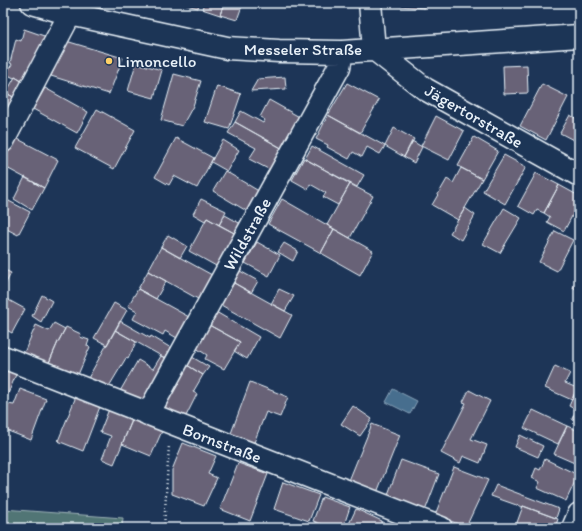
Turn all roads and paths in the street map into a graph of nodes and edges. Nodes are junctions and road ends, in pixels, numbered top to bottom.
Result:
1 (32, 3) edge
2 (370, 3) edge
3 (70, 14) junction
4 (579, 36) edge
5 (374, 49) junction
6 (342, 52) junction
7 (3, 141) edge
8 (579, 175) edge
9 (3, 357) edge
10 (148, 414) junction
11 (170, 423) junction
12 (579, 514) edge
13 (164, 528) edge
14 (441, 528) edge
15 (573, 528) edge

1 - 3 street, Messeler Straße
2 - 5 street
3 - 6 street, Messeler Straße
3 - 7 street
4 - 5 street, Messeler Straße
5 - 6 street, Messeler Straße
5 - 8 street, Jägertorstraße
6 - 10 street, Wildstraße
9 - 10 street, Bornstraße
10 - 11 street, Bornstraße
11 - 13 path
11 - 14 street, Bornstraße
12 - 15 street

